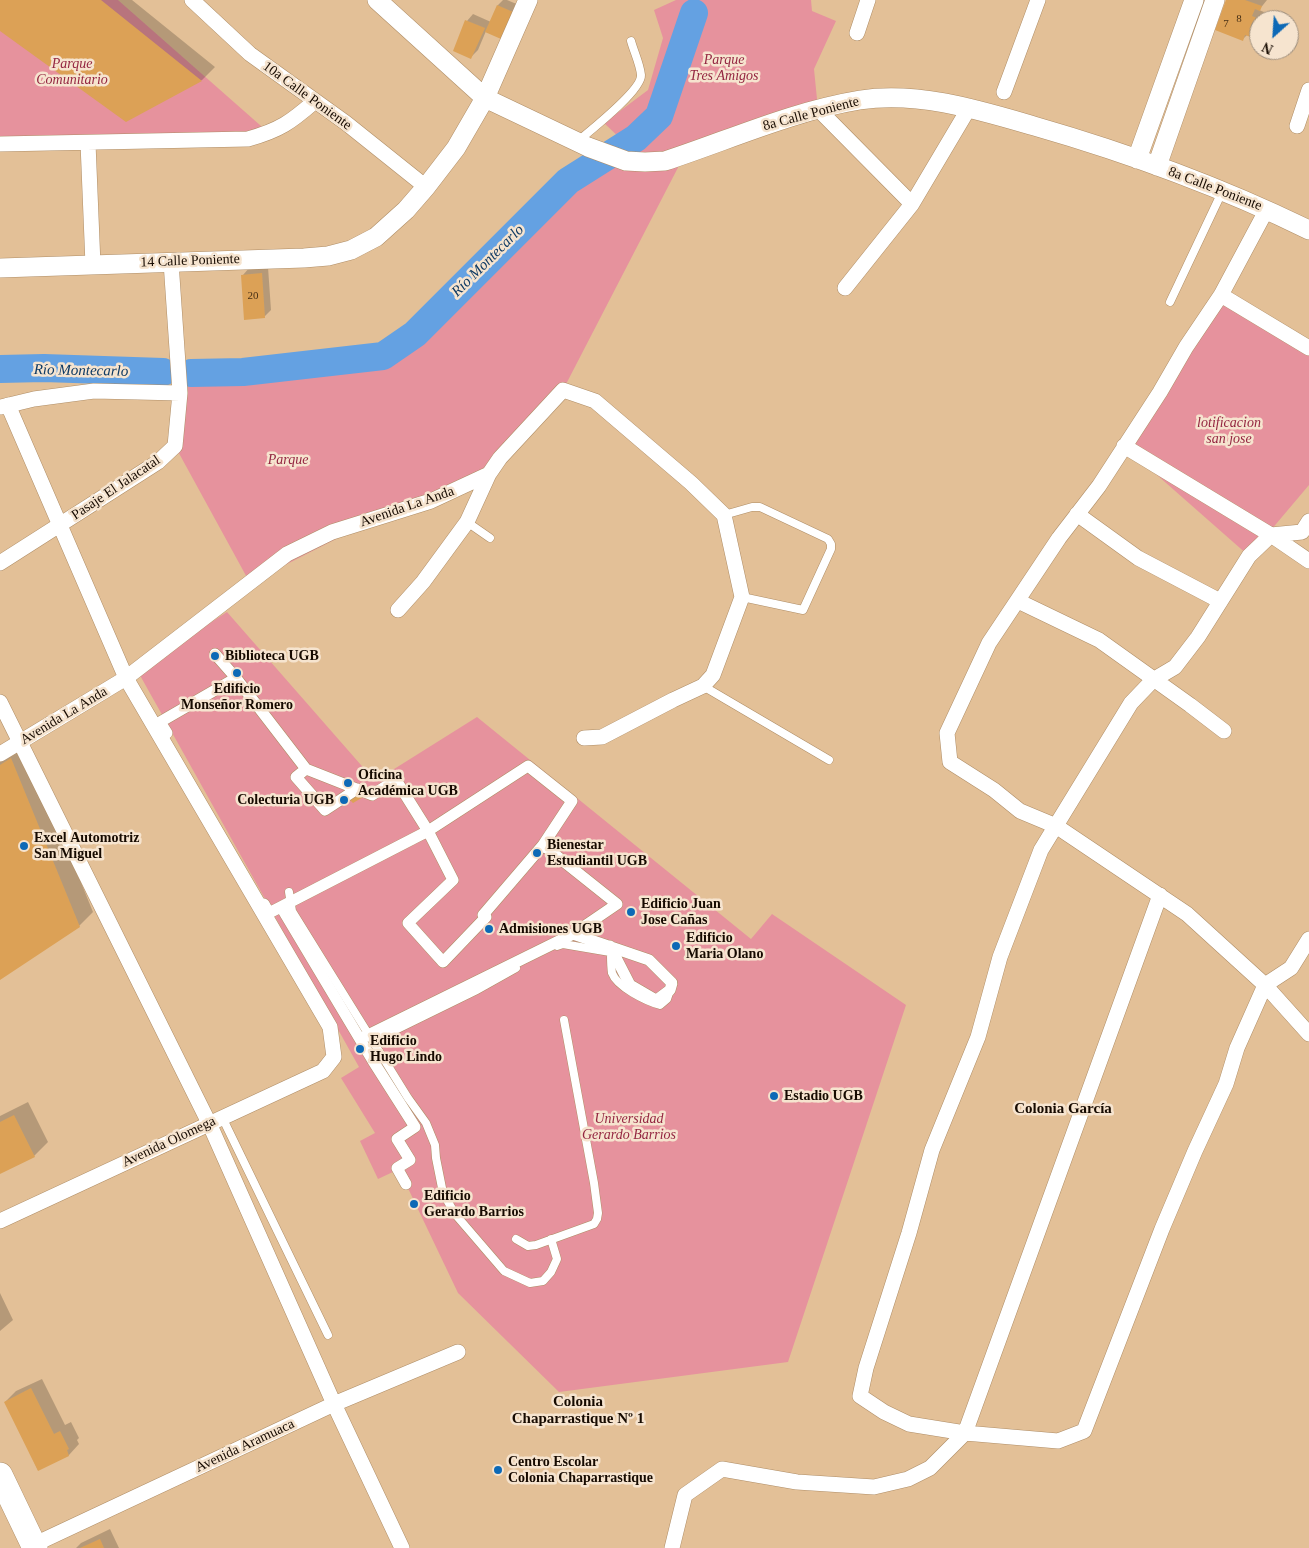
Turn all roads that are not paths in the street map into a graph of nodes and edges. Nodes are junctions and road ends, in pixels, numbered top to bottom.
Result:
1 (192, 0) edge
2 (377, 0) edge
3 (528, 0) edge
4 (868, 0) edge
5 (1038, 0) edge
6 (1194, 0) edge
7 (1216, 0) edge
8 (858, 32) dead end
9 (631, 41) dead end
10 (1309, 90) edge
11 (1004, 92) dead end
12 (485, 98) junction
13 (315, 101) junction
14 (969, 108) junction
15 (818, 109) junction
16 (1297, 126) dead end
17 (88, 143) junction
18 (0, 144) edge
19 (582, 145) junction
20 (1137, 158) junction
21 (1157, 166) junction
22 (426, 187) junction
23 (1222, 192) junction
24 (912, 204) junction
25 (1267, 209) junction
26 (1309, 230) edge
27 (171, 262) junction
28 (93, 265) junction
29 (0, 268) edge
30 (846, 288) dead end
31 (1221, 295) junction
32 (1170, 302) dead end
33 (1309, 348) edge
34 (180, 393) junction
35 (4, 406) edge
36 (1124, 446) junction
37 (489, 474) junction
38 (1077, 514) junction
39 (724, 516) junction
40 (1309, 521) edge
41 (467, 522) junction
42 (60, 525) junction
43 (1271, 535) junction
44 (490, 538) dead end
45 (1309, 561) edge
46 (0, 563) edge
47 (742, 597) junction
48 (1018, 600) junction
49 (1220, 601) junction
50 (398, 610) dead end
51 (215, 654) dead end
52 (126, 678) junction
53 (236, 678) junction
54 (1153, 680) junction
55 (703, 686) junction
56 (0, 702) edge
57 (1224, 731) dead end
58 (584, 738) dead end
59 (19, 743) junction
60 (0, 754) edge
61 (829, 760) dead end
62 (306, 769) junction
63 (357, 789) junction
64 (1056, 826) junction
65 (428, 831) junction
66 (543, 845) junction
67 (1160, 895) junction
68 (288, 905) junction
69 (272, 927) junction
70 (573, 934) junction
71 (1309, 939) edge
72 (611, 951) junction
73 (1264, 985) junction
74 (564, 1020) dead end
75 (1309, 1034) edge
76 (367, 1038) junction
77 (216, 1120) junction
78 (406, 1184) dead end
79 (0, 1221) edge
80 (516, 1239) dead end
81 (551, 1239) junction
82 (328, 1335) dead end
83 (458, 1352) dead end
84 (334, 1404) junction
85 (965, 1433) junction
86 (0, 1475) edge
87 (32, 1547) edge
88 (402, 1548) edge
89 (672, 1548) edge

1 - 13 street, 10a Calle Poniente
2 - 12 street, 8a Calle Poniente
3 - 12 street, 14 Calle Poniente
4 - 8 street
5 - 11 street
6 - 20 street
7 - 21 street
9 - 19 lane
10 - 16 street
12 - 19 street, 8a Calle Poniente
12 - 22 street, 14 Calle Poniente
13 - 17 street
13 - 22 street, 10a Calle Poniente
14 - 15 street, 8a Calle Poniente
14 - 20 street, 8a Calle Poniente
14 - 24 street
15 - 19 street, 8a Calle Poniente
15 - 24 street
17 - 18 street
17 - 28 street
20 - 21 street, 8a Calle Poniente
21 - 23 street, 8a Calle Poniente
22 - 27 street, 14 Calle Poniente
23 - 25 street, 8a Calle Poniente
23 - 32 lane
24 - 30 street
25 - 26 street, 8a Calle Poniente
25 - 31 street
27 - 28 street, 14 Calle Poniente
27 - 34 street, Pasaje El Jalacatal
28 - 29 street, 14 Calle Poniente
31 - 33 street
31 - 36 street
34 - 35 street
34 - 42 street, Pasaje El Jalacatal
35 - 42 street
36 - 38 street
36 - 43 street
37 - 39 street, Avenida La Anda
37 - 41 street
37 - 52 street, Avenida La Anda
38 - 48 street
38 - 49 street
39 - 47 street
39 - 47 lane
40 - 43 street
41 - 44 lane
41 - 50 street
42 - 46 street, Pasaje El Jalacatal
42 - 52 street
43 - 45 street
43 - 49 street
47 - 55 street
48 - 54 street
48 - 64 street
49 - 54 street
51 - 53 street
52 - 59 street, Avenida La Anda
52 - 69 street
53 - 62 street
53 - 68 street
54 - 57 street
54 - 64 street
55 - 58 street
55 - 61 lane
56 - 59 street
59 - 60 street, Avenida La Anda
59 - 77 street
62 - 63 street
62 - 63 street
63 - 65 street
64 - 67 street
64 - 85 street
65 - 66 street
65 - 66 street
65 - 68 street
66 - 70 street
67 - 73 street
67 - 85 street
68 - 69 lane
68 - 76 street
69 - 77 street, Avenida Olomega
70 - 72 street
70 - 76 street
71 - 73 street
72 - 72 street
72 - 76 lane
73 - 75 street
73 - 85 street
74 - 81 lane
76 - 78 street
76 - 81 lane
77 - 79 street, Avenida Olomega
77 - 82 lane
77 - 84 street
80 - 81 lane
83 - 84 street, Avenida Aramuaca
84 - 87 street, Avenida Aramuaca
84 - 88 street
85 - 89 street
86 - 87 highway

